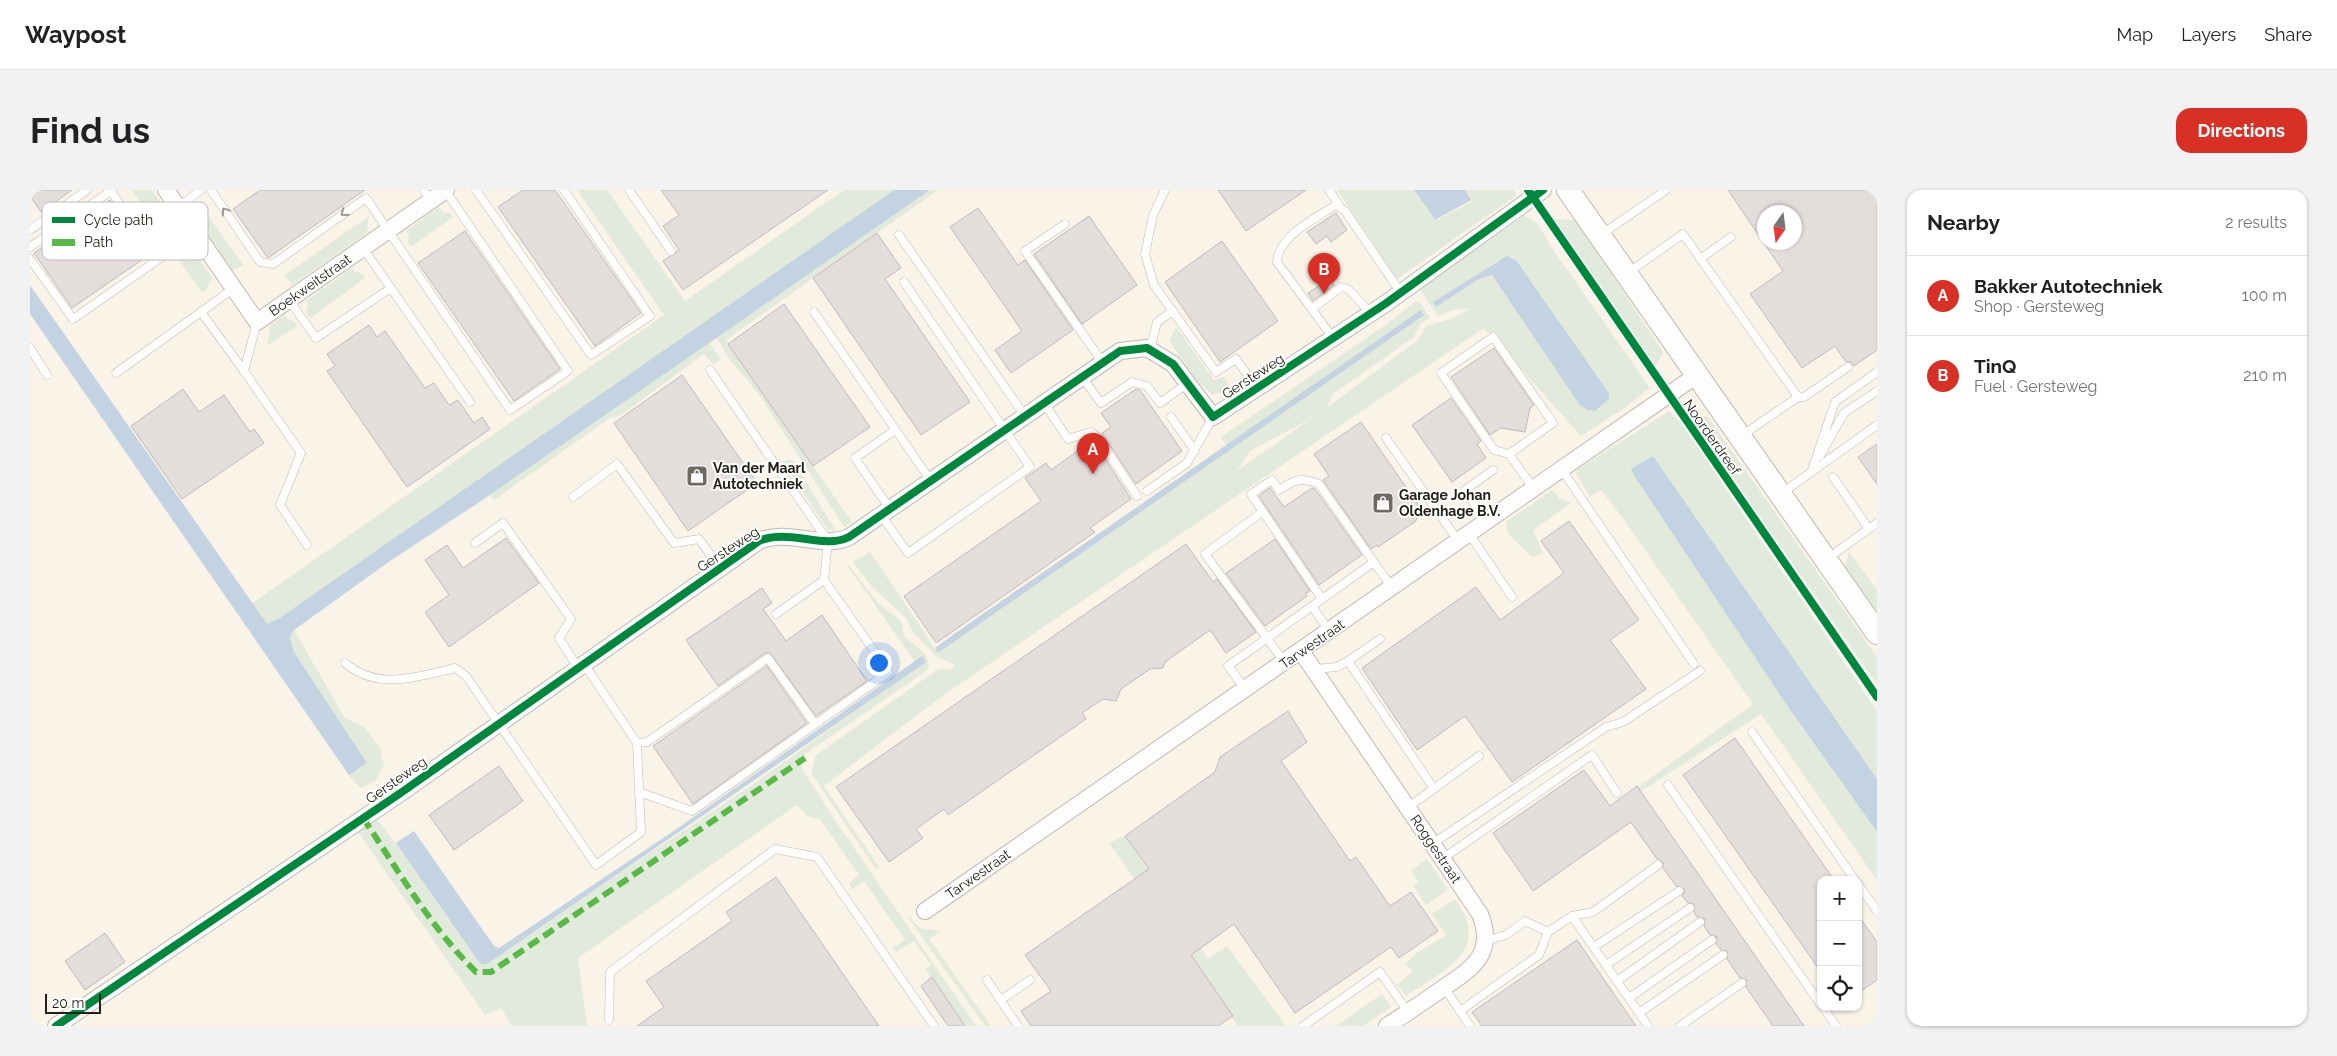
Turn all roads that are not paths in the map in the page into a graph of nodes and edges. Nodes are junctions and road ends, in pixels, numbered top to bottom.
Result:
1 (87, 190) edge
2 (166, 190) edge
3 (202, 190) edge
4 (211, 190) edge
5 (445, 190) edge
6 (476, 190) edge
7 (564, 190) edge
8 (629, 190) edge
9 (1165, 190) edge
10 (1329, 190) edge
11 (1543, 190) edge
12 (1568, 190) edge
13 (1666, 190) edge
14 (112, 191) edge
15 (427, 195) edge
16 (70, 202) edge
17 (96, 202) edge
18 (119, 202) edge
19 (174, 202) edge
20 (185, 202) edge
21 (1341, 208) junction
22 (42, 222) edge
23 (1065, 224) dead end
24 (30, 230) edge
25 (389, 230) junction
26 (899, 235) dead end
27 (1600, 236) junction
28 (1732, 237) dead end
29 (42, 240) edge
30 (30, 248) edge
31 (363, 248) junction
32 (208, 250) edge
33 (671, 251) dead end
34 (30, 259) edge
35 (1700, 259) junction
36 (157, 260) edge
37 (1626, 274) junction
38 (904, 282) dead end
39 (234, 288) junction
40 (391, 288) junction
41 (1401, 293) junction
42 (289, 300) junction
43 (1312, 309) junction
44 (1173, 311) junction
45 (201, 312) junction
46 (814, 312) dead end
47 (1371, 313) junction
48 (258, 322) junction
49 (1333, 338) junction
50 (30, 348) edge
51 (1150, 350) junction
52 (1103, 363) junction
53 (1848, 367) dead end
54 (710, 370) dead end
55 (244, 371) junction
56 (1877, 372) edge
57 (116, 373) dead end
58 (47, 375) dead end
59 (1697, 375) junction
60 (1082, 377) junction
61 (1188, 383) junction
62 (1258, 388) junction
63 (1877, 391) edge
64 (1798, 397) junction
65 (470, 402) dead end
66 (1044, 403) junction
67 (1025, 416) junction
68 (1171, 417) dead end
69 (1213, 417) junction
70 (1877, 426) edge
71 (895, 430) junction
72 (1004, 431) junction
73 (1740, 437) junction
74 (1386, 438) dead end
75 (1195, 451) junction
76 (1509, 454) junction
77 (1493, 470) dead end
78 (1562, 470) junction
79 (1811, 473) junction
80 (1833, 476) dead end
81 (931, 481) junction
82 (1534, 490) junction
83 (1147, 491) dead end
84 (1780, 494) junction
85 (1137, 496) dead end
86 (573, 497) dead end
87 (886, 512) junction
88 (1258, 515) dead end
89 (1488, 522) junction
90 (1877, 523) edge
91 (1869, 529) junction
92 (1464, 538) junction
93 (828, 541) junction
94 (474, 543) dead end
95 (307, 546) dead end
96 (1826, 560) junction
97 (1374, 562) junction
98 (720, 568) junction
99 (824, 580) junction
100 (1392, 588) junction
101 (1512, 597) dead end
102 (1322, 599) junction
103 (1312, 606) junction
104 (776, 614) dead end
105 (1330, 632) junction
106 (1877, 632) edge
107 (1267, 638) junction
108 (1380, 639) dead end
109 (1301, 652) junction
110 (1348, 661) junction
111 (345, 663) dead end
112 (1285, 663) junction
113 (1694, 664) dead end
114 (581, 666) junction
115 (1313, 670) junction
116 (1700, 671) dead end
117 (1246, 690) junction
118 (500, 723) junction
119 (815, 724) junction
120 (1752, 732) dead end
121 (636, 743) junction
122 (1479, 756) dead end
123 (1668, 786) dead end
124 (1434, 789) junction
125 (639, 792) junction
126 (1617, 793) dead end
127 (1408, 808) junction
128 (1432, 844) junction
129 (1442, 859) junction
130 (1658, 865) dead end
131 (1852, 876) edge
132 (1862, 890) edge
133 (1679, 891) dead end
134 (1690, 908) dead end
135 (925, 911) dead end
136 (1877, 911) edge
137 (1572, 916) junction
138 (1700, 922) dead end
139 (1548, 932) junction
140 (1712, 940) dead end
141 (1485, 941) junction
142 (1594, 947) junction
143 (1723, 955) dead end
144 (1606, 965) junction
145 (987, 980) dead end
146 (1030, 980) dead end
147 (1617, 981) junction
148 (1742, 983) dead end
149 (1444, 987) junction
150 (1629, 998) junction
151 (1817, 999) edge
152 (1001, 1000) junction
153 (1460, 1011) junction
154 (1826, 1011) edge
155 (1639, 1013) junction
156 (1406, 1018) edge
157 (609, 1020) dead end
158 (56, 1026) edge
159 (934, 1026) edge
160 (1018, 1026) edge
161 (1302, 1026) edge
162 (1387, 1026) edge
163 (1470, 1026) edge
164 (1648, 1026) edge
165 (1680, 1026) edge
166 (1836, 1026) edge

1 - 16 lane
2 - 19 street, Boekweitstraat
3 - 20 lane
25 -> 4 lane
5 - 15 street, Boekweitstraat
5 - 25 lane
6 - 7 lane
8 - 33 lane
9 - 44 lane
10 - 21 lane
11 - 41 street, Gersteweg
12 - 27 street, Noorderdreef
13 - 27 lane
14 - 17 lane
14 - 18 lane
15 - 25 street, Boekweitstraat
21 - 41 lane
21 - 43 lane
22 - 24 lane
23 - 52 lane
25 - 31 street, Boekweitstraat
26 - 67 lane
27 - 37 street, Noorderdreef
28 - 35 lane
29 - 30 lane
31 - 40 lane
31 - 42 street, Boekweitstraat
32 - 39 street, Boekweitstraat
34 - 36 lane
35 - 37 lane
35 - 64 lane
37 - 59 street, Noorderdreef
38 - 72 lane
39 - 45 lane
39 - 48 street, Boekweitstraat
40 - 42 lane
40 - 65 lane
41 - 47 street, Gersteweg
42 - 48 street, Boekweitstraat
43 - 47 lane
43 - 49 lane
44 - 51 lane
44 - 62 lane
45 - 55 lane
45 - 57 lane
46 - 71 lane
47 - 49 street, Gersteweg
48 - 55 lane
49 - 62 street, Gersteweg
50 - 58 lane
51 - 52 street, Gersteweg
51 - 61 street, Gersteweg
52 - 60 street, Gersteweg
53 - 64 lane
54 - 93 lane
55 - 95 lane
56 - 79 lane
59 - 73 street, Noorderdreef
59 - 78 street, Tarwestraat
60 - 61 lane
60 - 66 street, Gersteweg
61 - 69 street, Gersteweg
62 - 69 street, Gersteweg
63 - 79 lane
64 - 73 lane
66 - 67 street, Gersteweg
66 - 85 lane
67 - 72 street, Gersteweg
68 - 75 lane
69 - 75 lane
70 - 79 lane
71 - 81 lane
71 - 87 lane
72 - 81 street, Gersteweg
72 - 87 lane
73 - 84 street, Noorderdreef
74 - 92 lane
75 - 83 lane
76 - 76 lane
76 - 82 lane
77 - 89 lane
78 - 82 street, Tarwestraat
78 - 113 lane
79 - 84 lane
80 - 91 lane
81 - 87 street, Gersteweg
82 - 89 street, Tarwestraat
84 - 96 street, Noorderdreef
86 - 98 lane
87 - 93 street, Gersteweg
88 - 107 lane
89 - 92 street, Tarwestraat
90 - 91 lane
91 - 96 lane
92 - 100 street, Tarwestraat
92 - 101 lane
93 - 98 street, Gersteweg
93 - 99 lane
94 - 114 lane
96 - 106 street, Noorderdreef
97 - 100 lane
97 - 102 lane
97 - 102 lane
98 - 114 street, Gersteweg
99 - 104 lane
99 - 119 lane
100 - 105 street, Tarwestraat
102 - 103 lane
103 - 105 lane
103 - 107 lane
105 - 109 street, Tarwestraat
107 - 112 lane
107 - 117 lane
108 - 110 lane
109 - 112 street, Tarwestraat
109 - 115 street, Roggestraat
110 - 115 lane
110 - 124 lane
111 - 118 lane
112 - 117 street, Tarwestraat
114 - 118 street, Gersteweg
114 - 121 lane
115 - 127 street, Roggestraat
116 - 128 lane
117 - 135 street, Tarwestraat
118 - 125 lane
118 - 158 street, Gersteweg
119 - 121 lane
119 - 125 lane
120 - 131 lane
121 - 125 lane
122 - 124 lane
123 - 151 lane
124 - 127 lane
126 - 129 lane
127 - 128 street, Roggestraat
128 - 129 street, Roggestraat
129 - 141 street, Roggestraat
130 - 137 lane
132 - 136 lane
133 - 142 lane
134 - 144 lane
137 - 139 lane
137 - 142 lane
138 - 147 lane
139 - 141 lane
139 - 153 lane
140 - 150 lane
141 - 149 street
142 - 144 lane
143 - 155 lane
144 - 147 lane
145 - 152 lane
146 - 152 lane
147 - 150 lane
148 - 165 lane
149 - 153 lane
149 - 156 street
150 - 155 lane
152 - 160 lane
153 - 163 lane
154 - 166 lane
155 - 164 lane
156 - 161 lane
156 - 162 street
157 - 159 lane

